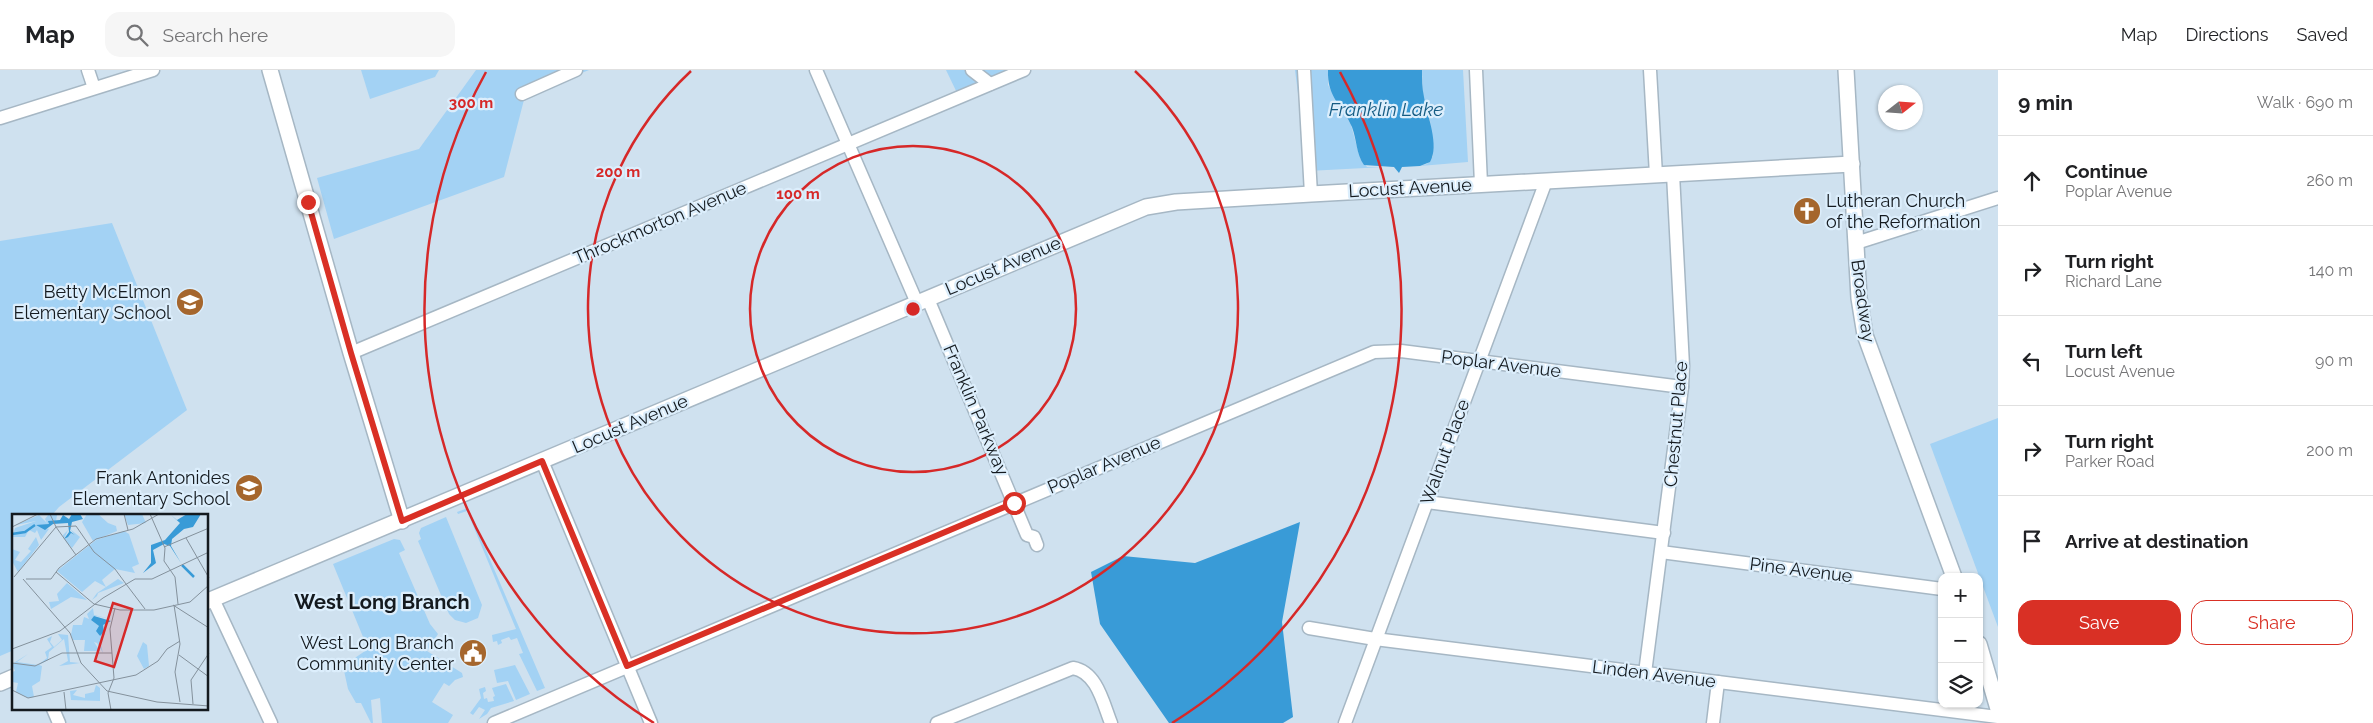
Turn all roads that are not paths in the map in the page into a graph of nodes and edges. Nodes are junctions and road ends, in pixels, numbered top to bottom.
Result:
1 (88, 70) edge
2 (153, 70) edge
3 (270, 70) edge
4 (576, 70) edge
5 (816, 70) edge
6 (972, 70) edge
7 (1024, 70) edge
8 (1304, 70) edge
9 (1476, 70) edge
10 (1650, 70) edge
11 (1846, 70) edge
12 (990, 84) junction
13 (94, 88) junction
14 (522, 94) dead end
15 (0, 118) edge
16 (849, 144) junction
17 (1852, 164) junction
18 (1673, 174) junction
19 (1656, 175) junction
20 (1546, 181) junction
21 (1481, 184) junction
22 (1311, 194) junction
23 (1998, 198) edge
24 (1856, 243) junction
25 (923, 301) junction
26 (351, 353) junction
27 (1479, 361) junction
28 (1682, 387) junction
29 (542, 461) junction
30 (1427, 502) junction
31 (1014, 503) junction
32 (402, 521) junction
33 (1664, 534) junction
34 (1037, 545) dead end
35 (1661, 552) junction
36 (1953, 573) edge
37 (1938, 588) edge
38 (210, 600) edge
39 (1310, 628) dead end
40 (1375, 639) junction
41 (1983, 658) edge
42 (627, 666) junction
43 (1645, 673) junction
44 (12, 678) edge
45 (1718, 682) junction
46 (0, 683) edge
47 (1998, 709) edge
48 (54, 710) edge
49 (1998, 717) edge
50 (59, 723) edge
51 (271, 723) edge
52 (494, 723) edge
53 (651, 723) edge
54 (937, 723) edge
55 (1111, 723) edge
56 (1345, 723) edge
57 (1713, 723) edge

1 - 13 street
2 - 13 street
3 - 26 street
4 - 14 street
5 - 16 street, Franklin Parkway
6 - 12 street
7 - 12 street, Throckmorton Avenue
8 - 22 street
9 - 21 street
10 - 19 street
11 - 17 street, Broadway
12 - 16 street, Throckmorton Avenue
13 - 15 street
16 - 25 street, Franklin Parkway
16 - 26 street, Throckmorton Avenue
17 - 18 street, Locust Avenue
17 - 24 street, Broadway
18 - 19 street, Locust Avenue
18 - 28 street, Chestnut Place
19 - 20 street, Locust Avenue
20 - 21 street, Locust Avenue
20 - 27 street, Walnut Place
21 - 22 street, Locust Avenue
22 - 25 street, Locust Avenue
23 - 24 street
24 - 36 street, Broadway
25 - 29 street, Locust Avenue
25 - 31 street, Franklin Parkway
26 - 32 street
27 - 28 street, Poplar Avenue
27 - 30 street, Walnut Place
27 - 31 street, Poplar Avenue
28 - 33 street, Chestnut Place
29 - 32 street, Locust Avenue
29 - 42 street
30 - 33 street
30 - 40 street, Walnut Place
31 - 34 street, Franklin Parkway
31 - 42 street, Poplar Avenue
32 - 38 street, Locust Avenue
33 - 35 street, Chestnut Place
35 - 37 street, Pine Avenue
35 - 43 street, Chestnut Place
38 - 51 street
39 - 40 street, Linden Avenue
40 - 43 street, Linden Avenue
40 - 56 street, Walnut Place
41 - 47 street
42 - 52 street, Poplar Avenue
42 - 53 street
43 - 45 street, Linden Avenue
44 - 46 street
45 - 49 street, Linden Avenue
45 - 57 street
48 - 50 street
54 - 55 street

